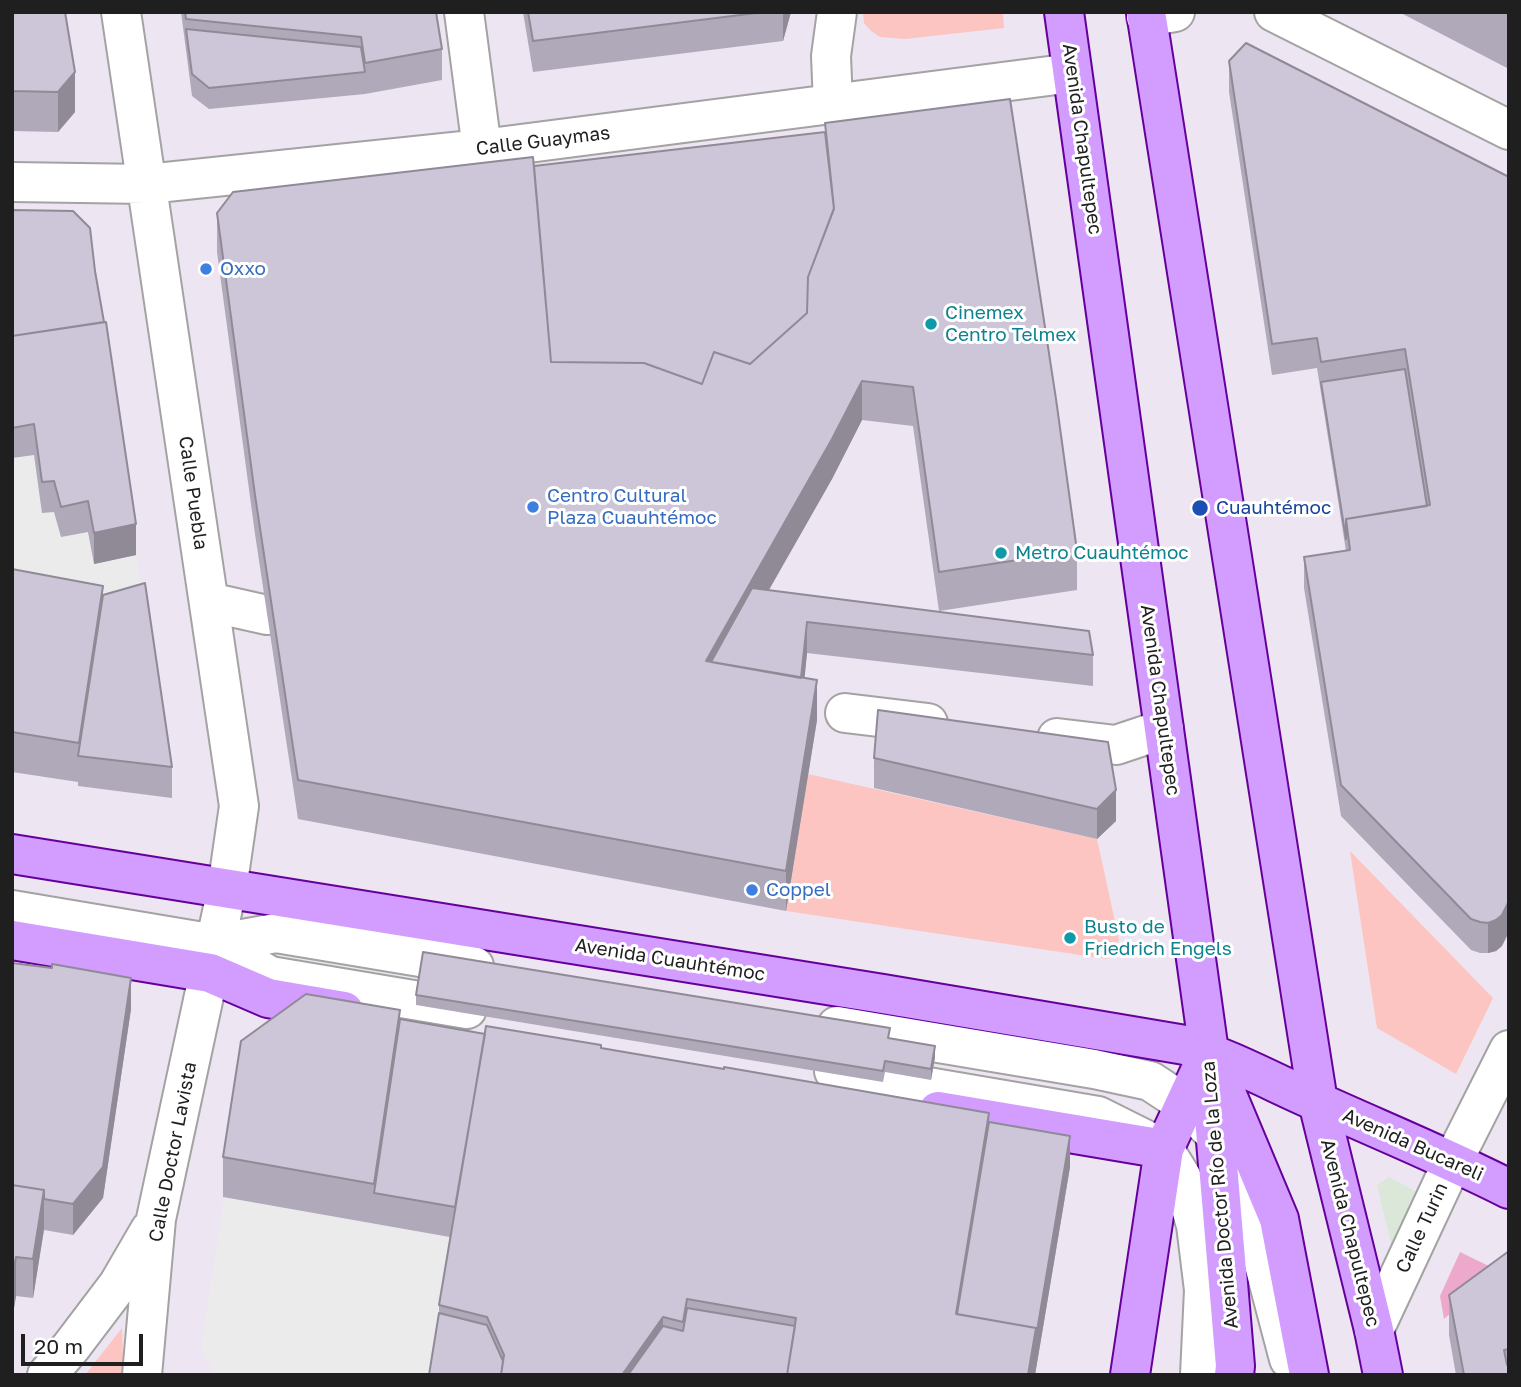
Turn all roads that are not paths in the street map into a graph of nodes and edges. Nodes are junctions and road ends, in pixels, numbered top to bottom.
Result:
1 (121, 12) edge
2 (464, 12) edge
3 (837, 12) edge
4 (1064, 12) edge
5 (1275, 12) edge
6 (1156, 14) edge
7 (1072, 73) junction
8 (832, 104) junction
9 (1509, 130) edge
10 (482, 149) junction
11 (12, 182) edge
12 (147, 184) junction
13 (209, 602) junction
14 (267, 615) edge
15 (845, 713) dead end
16 (967, 728) edge
17 (1164, 729) junction
18 (1021, 734) edge
19 (12, 854) edge
20 (227, 889) junction
21 (12, 910) edge
22 (12, 940) edge
23 (212, 958) junction
24 (508, 972) edge
25 (808, 1021) edge
26 (494, 1025) edge
27 (1509, 1050) edge
28 (1209, 1052) junction
29 (801, 1077) edge
30 (1318, 1102) junction
31 (1185, 1104) junction
32 (1214, 1135) junction
33 (1164, 1149) junction
34 (1453, 1161) junction
35 (1509, 1189) edge
36 (156, 1219) junction
37 (1374, 1330) junction
38 (47, 1375) edge
39 (142, 1375) edge
40 (1130, 1375) edge
41 (1200, 1375) edge
42 (1234, 1375) edge
43 (1292, 1375) edge
44 (1309, 1375) edge
45 (1382, 1375) edge

1 - 12 street, Calle Puebla
2 - 10 street
3 - 8 street
4 - 7 main road, Avenida Chapultepec
5 - 9 street
6 - 30 main road, Avenida Chapultepec
7 - 8 street, Calle Guaymas
7 - 17 main road, Avenida Chapultepec
8 - 10 street, Calle Guaymas
10 - 12 street, Calle Guaymas
11 - 12 street, Calle Guaymas
12 - 13 street, Calle Puebla
13 - 14 street
13 - 20 street, Calle Puebla
15 - 16 street
17 - 18 street
17 - 28 main road, Avenida Chapultepec
19 - 20 main road, Avenida Cuauhtémoc
20 - 23 street, Calle Puebla
20 - 28 main road, Avenida Cuauhtémoc
21 - 23 street
22 - 23 main road
23 - 24 street
23 - 26 main road
23 - 36 street, Calle Doctor Lavista
25 - 31 street
27 - 34 street, Calle Turin
28 - 30 main road, Avenida Cuauhtémoc
28 - 31 main road, Avenida Doctor Río de la Loza
28 - 32 main road, Avenida Doctor Río de la Loza
28 - 44 main road, Avenida Chapultepec
29 - 33 main road
30 - 34 main road, Avenida Bucareli
30 - 37 main road, Avenida Chapultepec
31 - 32 street
31 - 33 main road, Avenida Doctor Río de la Loza
32 - 42 main road, Avenida Doctor Río de la Loza
32 - 43 street
33 - 40 main road, Avenida Doctor Río de la Loza
33 - 41 street
34 - 35 main road, Avenida Bucareli
34 - 37 street, Calle Turin
36 - 38 street
36 - 39 street, Calle Doctor Lavista
37 - 45 main road, Avenida Chapultepec

